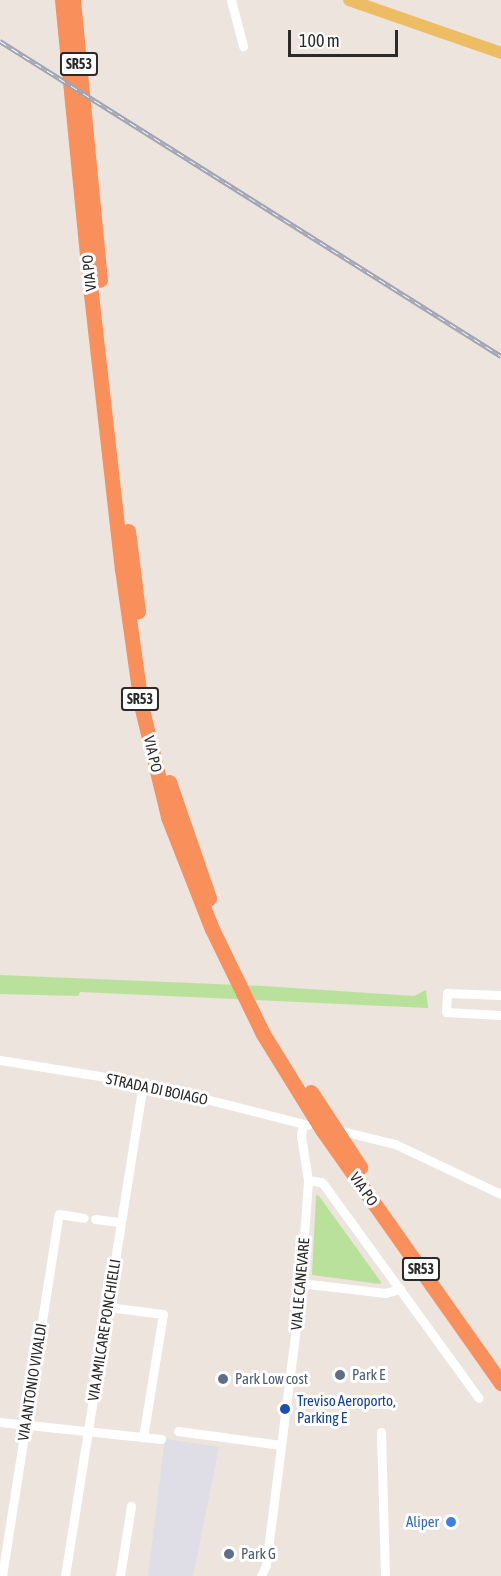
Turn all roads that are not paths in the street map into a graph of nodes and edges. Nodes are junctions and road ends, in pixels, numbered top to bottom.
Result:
1 (62, 0) edge
2 (73, 0) edge
3 (231, 0) edge
4 (349, 0) edge
5 (243, 46) dead end
6 (501, 53) edge
7 (80, 124) junction
8 (501, 995) edge
9 (501, 1015) edge
10 (0, 1060) edge
11 (143, 1083) junction
12 (308, 1125) joint
13 (342, 1131) dead end
14 (308, 1180) junction
15 (501, 1194) edge
16 (84, 1218) dead end
17 (95, 1219) dead end
18 (121, 1222) junction
19 (300, 1282) junction
20 (400, 1289) junction
21 (108, 1306) junction
22 (501, 1369) edge
23 (501, 1383) edge
24 (478, 1398) dead end
25 (0, 1422) edge
26 (26, 1425) junction
27 (89, 1431) junction
28 (178, 1431) dead end
29 (381, 1432) dead end
30 (143, 1437) junction
31 (161, 1439) dead end
32 (281, 1445) junction
33 (131, 1506) dead end
34 (2, 1576) edge
35 (65, 1576) edge
36 (120, 1576) edge
37 (261, 1576) edge
38 (385, 1576) edge

1 - 7 highway, VIA PO / SR53
2 - 7 highway, VIA PO / SR53
3 - 5 street
4 - 6 main road
7 - 22 highway, VIA PO / SR53
7 - 23 highway, VIA PO / SR53
8 - 9 street
10 - 11 street, STRADA DI BOIAGO
11 - 12 street, STRADA DI BOIAGO
11 - 18 street, VIA AMILCARE PONCHIELLI
12 - 14 street, VIA LE CANEVARE
13 - 15 street
14 - 19 street, VIA LE CANEVARE
14 - 20 street
16 - 26 street, VIA ANTONIO VIVALDI
17 - 18 street
18 - 21 street, VIA AMILCARE PONCHIELLI
19 - 20 street
19 - 32 street, VIA LE CANEVARE
20 - 24 street
21 - 27 street, VIA AMILCARE PONCHIELLI
21 - 30 street
25 - 26 street
26 - 27 street
26 - 34 street, VIA ANTONIO VIVALDI
27 - 30 street
27 - 35 street, VIA AMILCARE PONCHIELLI
28 - 32 street
29 - 38 street
30 - 31 street
32 - 37 street, VIA LE CANEVARE
33 - 36 street

